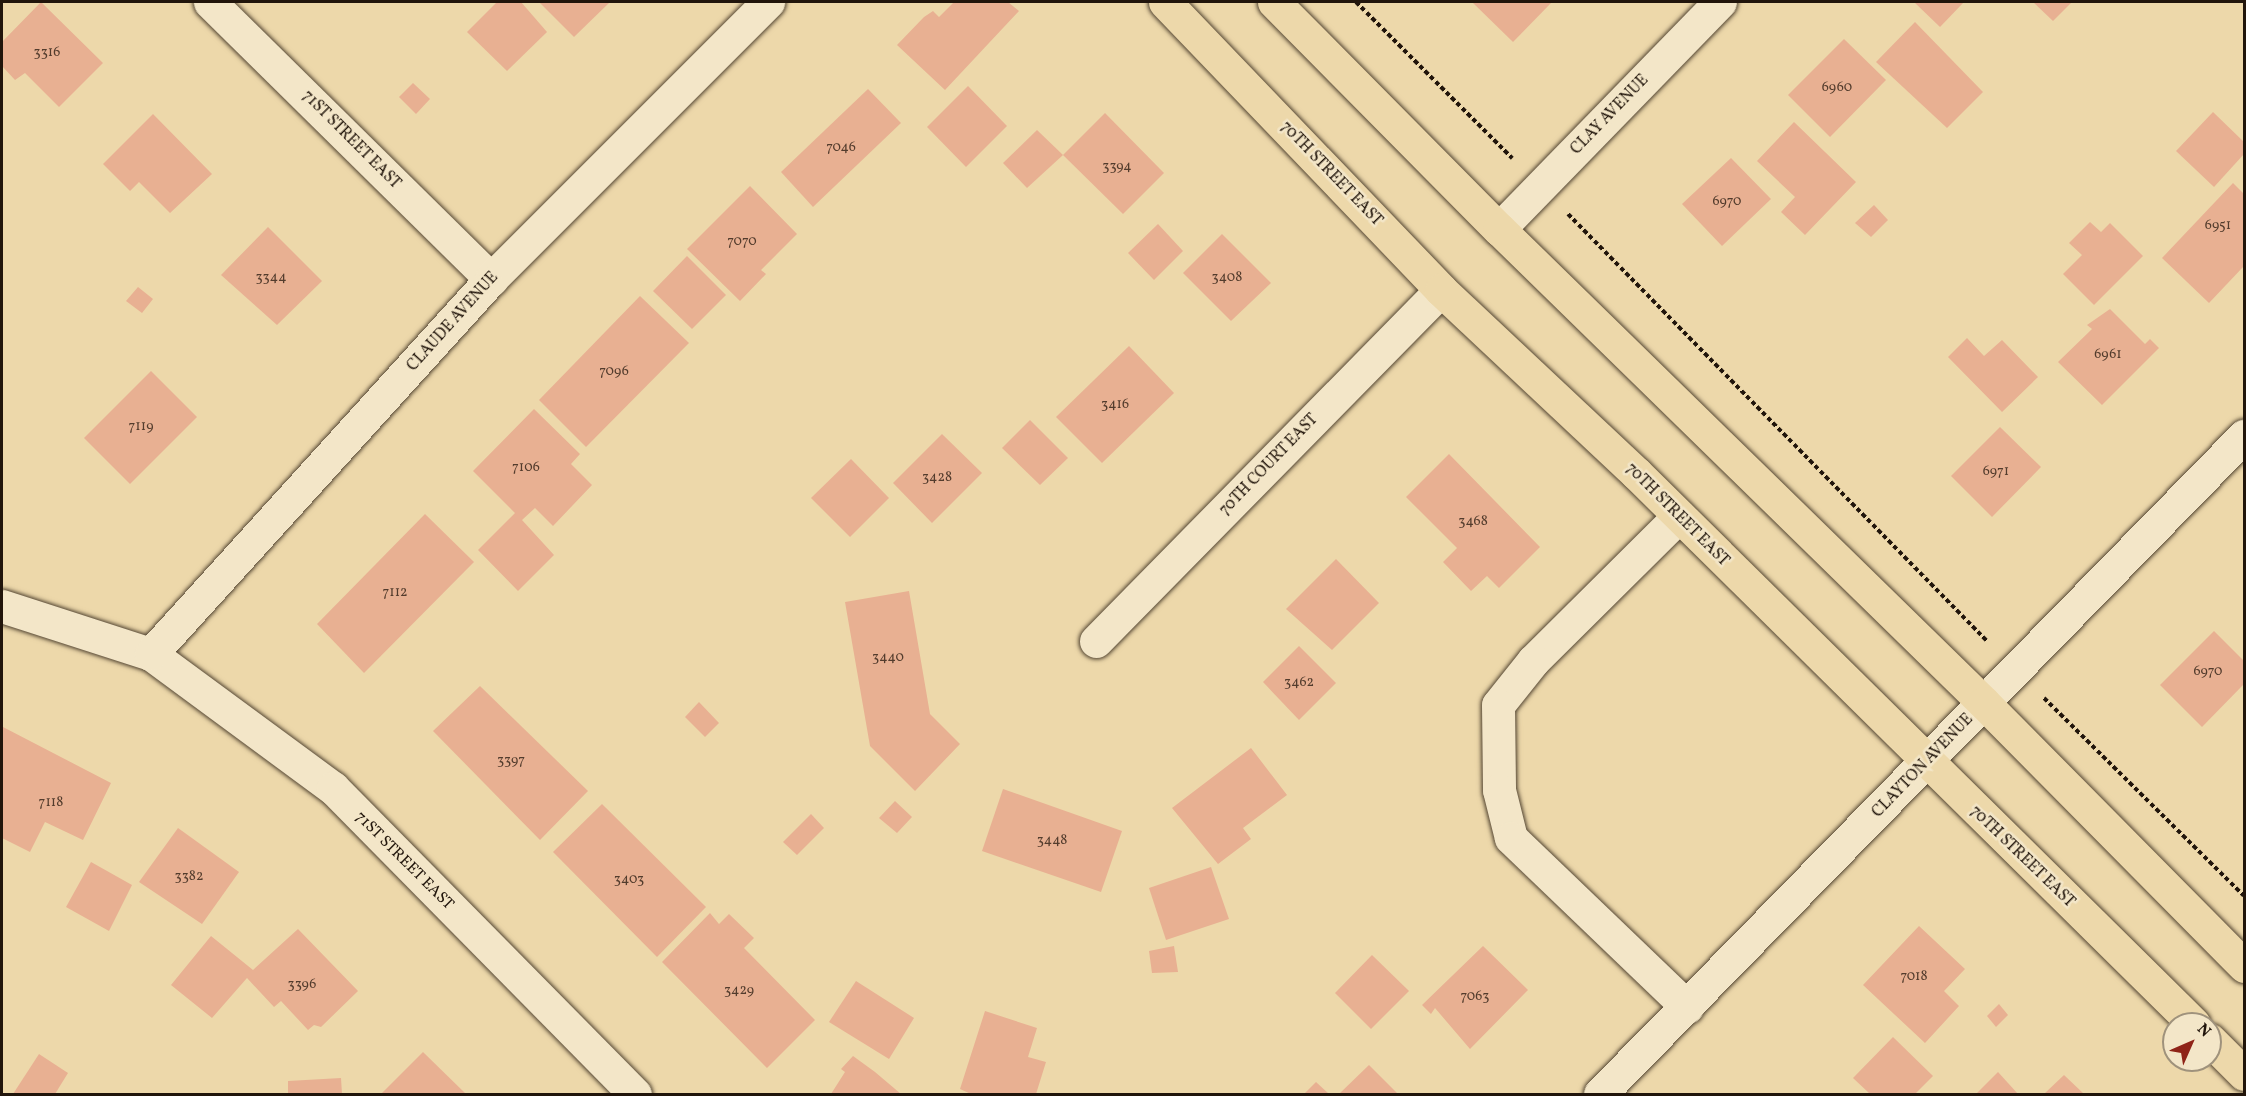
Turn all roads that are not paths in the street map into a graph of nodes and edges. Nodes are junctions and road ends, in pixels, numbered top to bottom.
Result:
1 (210, 2) edge
2 (768, 2) edge
3 (1166, 2) edge
4 (1274, 2) edge
5 (1720, 2) edge
6 (1499, 229) junction
7 (491, 279) junction
8 (1441, 290) junction
9 (2244, 436) edge
10 (1679, 516) junction
11 (2, 606) edge
12 (1096, 641) dead end
13 (151, 654) junction
14 (1984, 703) junction
15 (1926, 763) junction
16 (2244, 966) edge
17 (1687, 1006) junction
18 (2182, 1012) edge
19 (2222, 1052) edge
20 (2244, 1074) edge
21 (635, 1095) edge
22 (1600, 1095) edge

1 - 7 street, 71ST STREET EAST
2 - 7 street, CLAUDE AVENUE
3 - 8 main road, 70TH STREET EAST
4 - 6 main road
5 - 6 street, CLAY AVENUE
6 - 14 main road
7 - 13 street, CLAUDE AVENUE
8 - 10 main road, 70TH STREET EAST
8 - 12 street, 70TH COURT EAST
9 - 14 street, CLAYTON AVENUE
10 - 15 main road, 70TH STREET EAST
10 - 17 street
11 - 13 street, 71ST STREET EAST
13 - 21 street, 71ST STREET EAST
14 - 15 street, CLAYTON AVENUE
14 - 16 main road
15 - 17 street, CLAYTON AVENUE
15 - 18 main road, 70TH STREET EAST
17 - 22 street, CLAYTON AVENUE
19 - 20 main road

